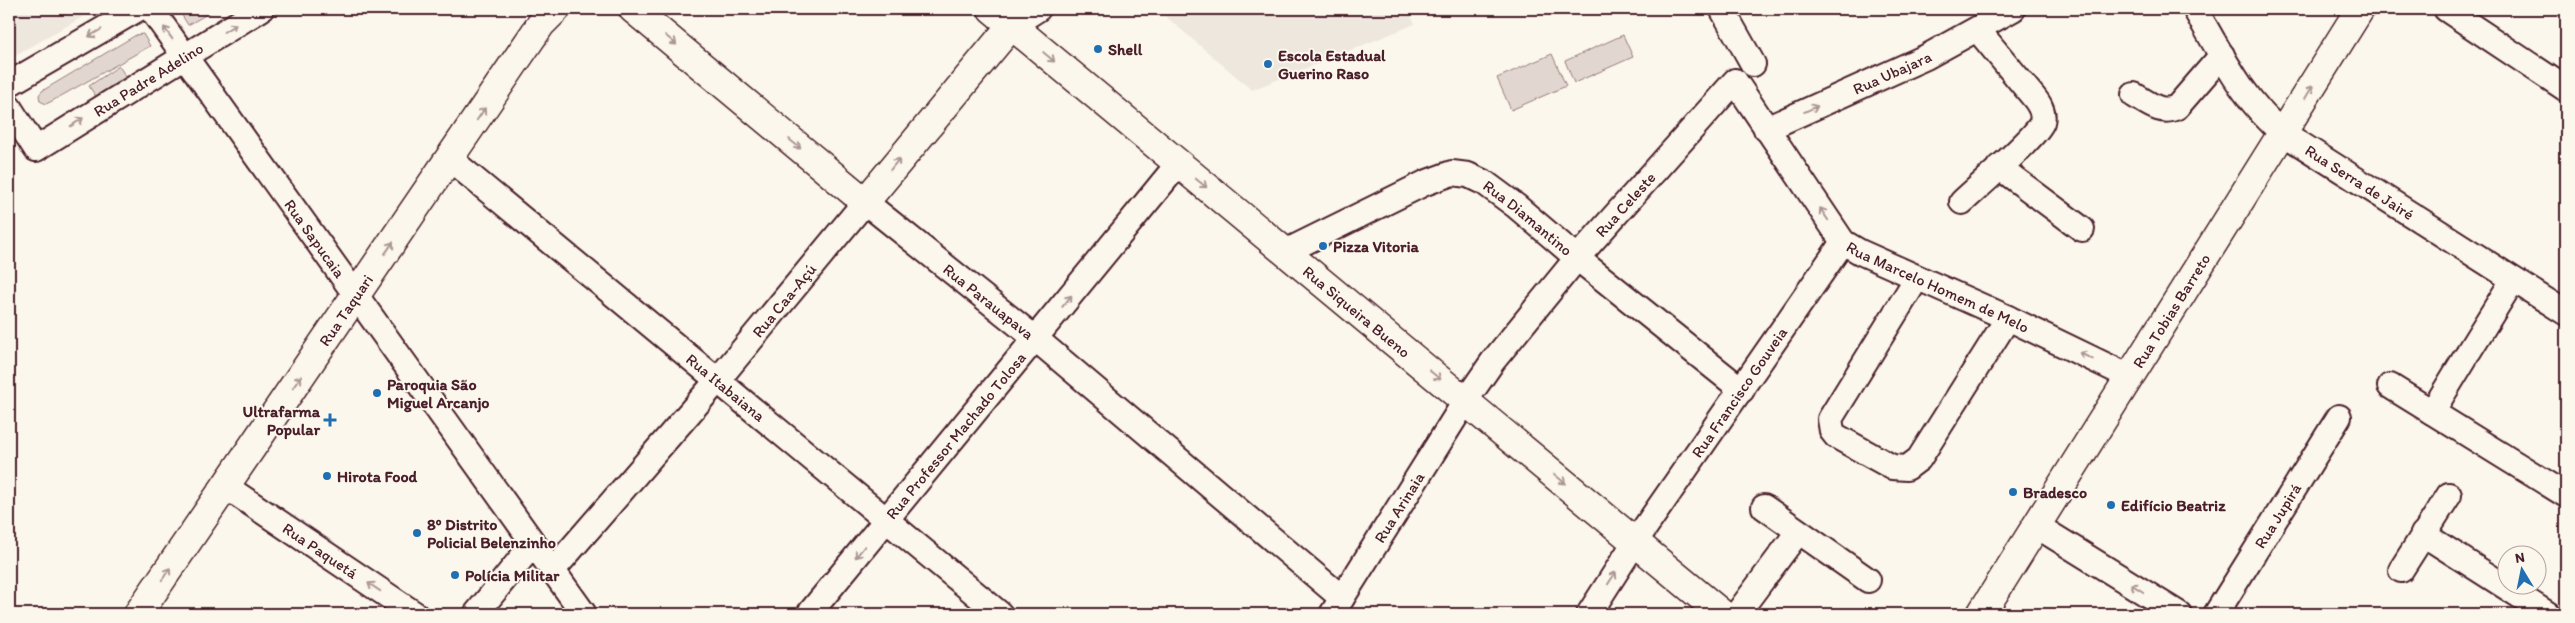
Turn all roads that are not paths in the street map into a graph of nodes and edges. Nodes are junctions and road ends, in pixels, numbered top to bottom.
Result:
1 (138, 9) edge
2 (151, 9) edge
3 (261, 9) edge
4 (556, 9) edge
5 (634, 9) edge
6 (1038, 9) edge
7 (1722, 9) edge
8 (2013, 9) edge
9 (2195, 9) edge
10 (2360, 9) edge
11 (2446, 9) edge
12 (1001, 17) edge
13 (1978, 30) junction
14 (2222, 54) junction
15 (185, 57) junction
16 (1754, 64) dead end
17 (9, 84) edge
18 (2566, 89) edge
19 (2134, 95) dead end
20 (9, 107) edge
21 (1766, 128) junction
22 (2283, 133) junction
23 (450, 159) junction
24 (1178, 164) junction
25 (1999, 167) junction
26 (864, 202) junction
27 (1962, 202) dead end
28 (2082, 229) dead end
29 (1843, 242) junction
30 (1285, 252) junction
31 (1577, 258) junction
32 (1917, 278) junction
33 (2514, 280) junction
34 (356, 297) junction
35 (2566, 313) edge
36 (2008, 318) junction
37 (1036, 339) junction
38 (2130, 377) junction
39 (717, 381) junction
40 (2390, 386) dead end
41 (1742, 390) junction
42 (1466, 400) junction
43 (2432, 412) junction
44 (2339, 417) dead end
45 (226, 486) junction
46 (2449, 495) dead end
47 (2566, 495) edge
48 (1764, 507) dead end
49 (886, 520) junction
50 (2037, 526) junction
51 (1798, 532) junction
52 (2423, 534) junction
53 (1635, 542) junction
54 (533, 544) junction
55 (553, 570) junction
56 (2401, 570) dead end
57 (1868, 580) dead end
58 (1337, 606) edge
59 (138, 614) edge
60 (415, 614) edge
61 (476, 614) edge
62 (584, 614) edge
63 (809, 614) edge
64 (1000, 614) edge
65 (1588, 614) edge
66 (1722, 614) edge
67 (1737, 614) edge
68 (1981, 614) edge
69 (2179, 614) edge
70 (2216, 614) edge
71 (2548, 614) edge

1 -> 17 street
15 -> 2 street, Rua Sapucaia
15 -> 3 street, Rua Padre Adelino
23 -> 4 main road, Rua Taquari
5 -> 26 main road, Rua Parauapava
6 - 12 street
7 - 16 street
8 - 13 street, Rua Ubajara
9 - 14 street, Rua Serra de Jairé
22 -> 10 main road, Rua Tobias Barreto
11 - 18 street
12 -> 24 main road, Rua Siqueira Bueno
26 -> 12 main road, Rua Caa-Açú
21 -> 13 street, Rua Ubajara
13 - 25 street
14 - 19 street
14 - 22 street, Rua Serra de Jairé
20 -> 15 street, Rua Padre Adelino
15 - 34 street, Rua Sapucaia
29 -> 21 street, Rua Marcelo Homem de Melo
21 - 31 street, Rua Celeste
22 - 33 street, Rua Serra de Jairé
22 - 38 main road, Rua Tobias Barreto
34 -> 23 main road, Rua Taquari
23 - 39 street, Rua Itabaiana
24 -> 30 main road, Rua Siqueira Bueno
37 -> 24 street, Rua Professor Machado Tolosa
25 - 27 street
25 - 28 street
26 - 37 street, Rua Parauapava
26 - 39 street, Rua Caa-Açú
29 - 32 street, Rua Marcelo Homem de Melo
29 - 41 street, Rua Francisco Gouveia
30 - 31 street, Rua Diamantino
30 -> 42 main road, Rua Siqueira Bueno
31 - 41 street, Rua Diamantino
31 - 42 street, Rua Celeste
32 - 36 street, Rua Marcelo Homem de Melo
32 - 36 street
33 - 35 street, Rua Serra de Jairé
33 - 43 street
45 -> 34 main road, Rua Taquari
34 - 54 street, Rua Sapucaia
38 -> 36 street, Rua Marcelo Homem de Melo
37 - 49 street, Rua Professor Machado Tolosa
37 - 58 street, Rua Parauapava
38 - 50 main road, Rua Tobias Barreto
39 - 49 street, Rua Itabaiana
39 - 55 street, Rua Caa-Açú
40 - 43 street
41 - 53 street, Rua Francisco Gouveia
42 -> 53 main road, Rua Siqueira Bueno
42 - 58 street, Rua Arinaia
43 - 47 street
44 - 70 street, Rua Jupirá
59 -> 45 main road, Rua Taquari
60 -> 45 street, Rua Paquetá
46 - 52 street
48 - 51 street
49 -> 63 street, Rua Professor Machado Tolosa
49 - 64 street, Rua Itabaiana
50 - 68 main road, Rua Tobias Barreto
69 -> 50 street
51 - 57 street
51 - 67 street
52 - 56 street
52 - 71 street
65 -> 53 street, Rua Francisco Gouveia
53 - 66 main road, Rua Siqueira Bueno
54 - 55 street, Rua Sapucaia
54 - 61 street
55 - 62 street, Rua Sapucaia

